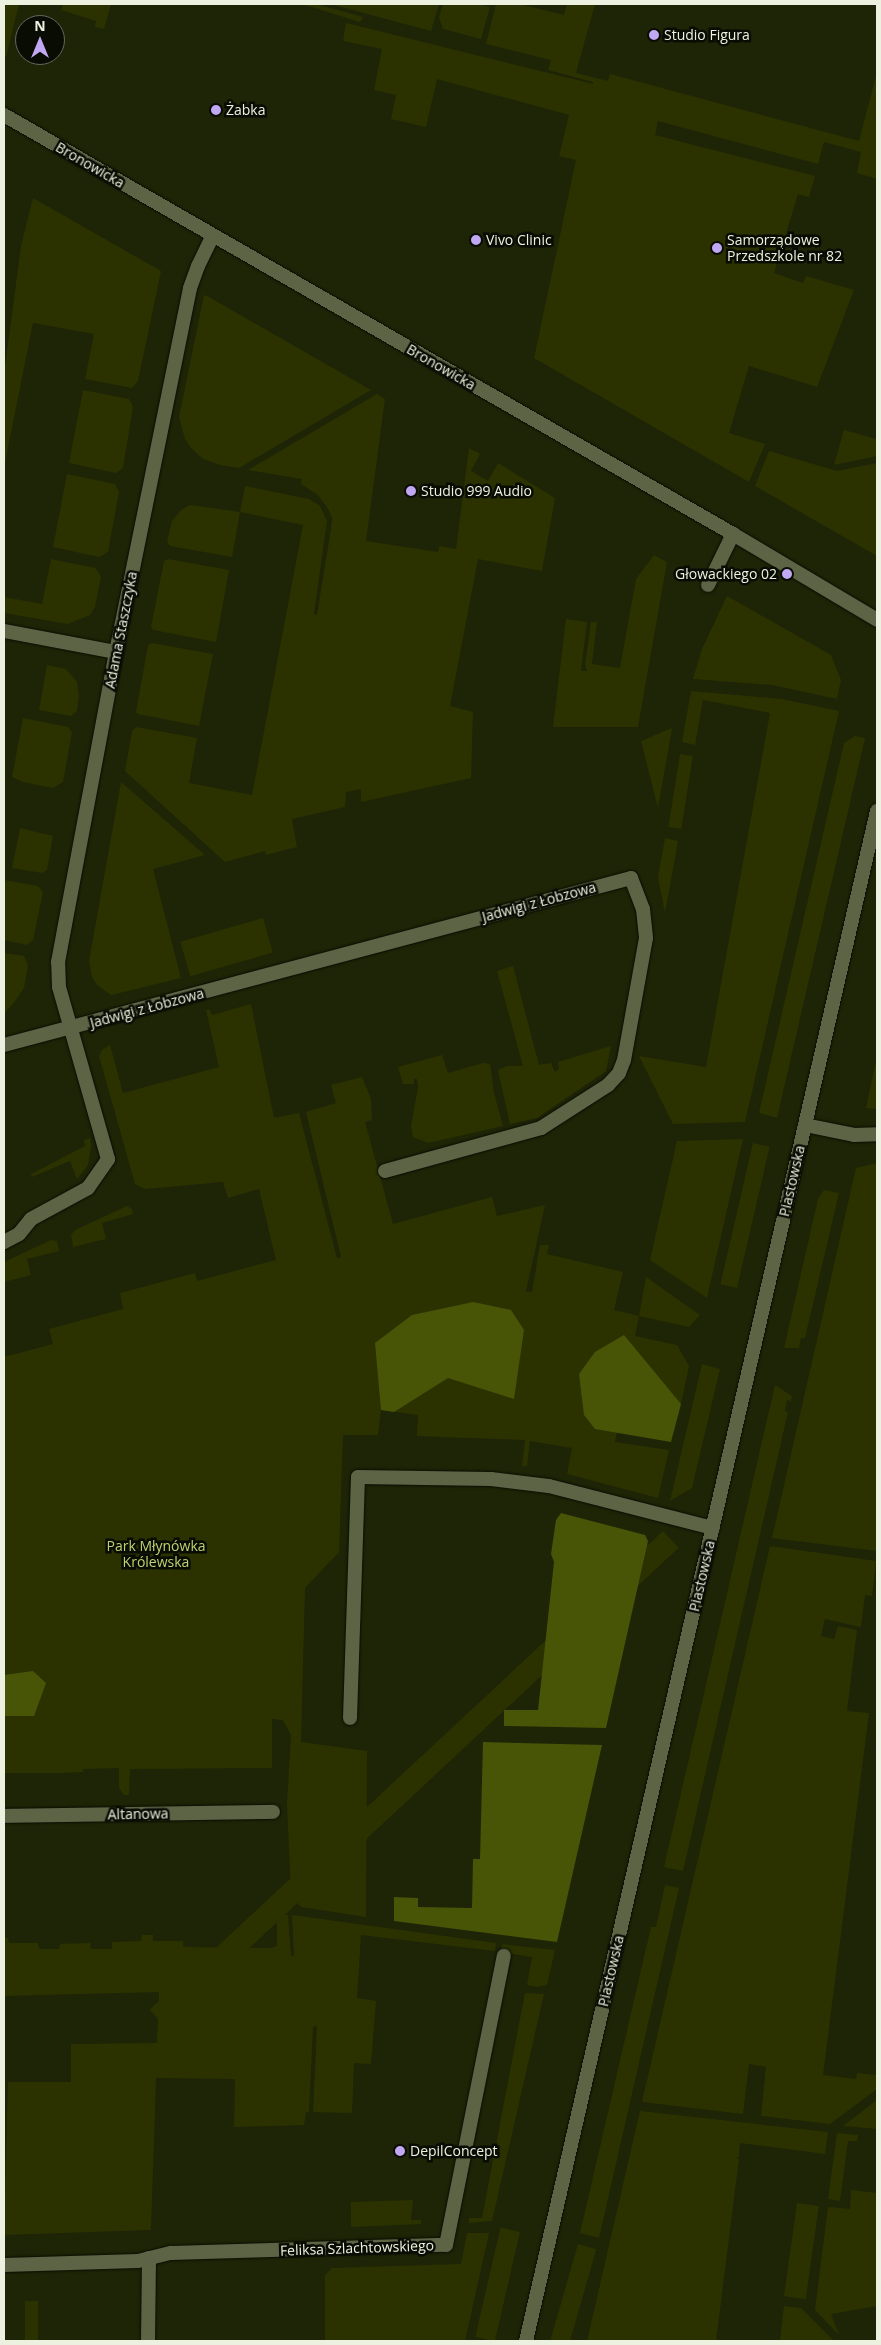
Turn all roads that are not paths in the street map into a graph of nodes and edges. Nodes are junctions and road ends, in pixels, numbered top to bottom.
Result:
1 (4, 115) edge
2 (213, 235) junction
3 (734, 534) junction
4 (708, 585) dead end
5 (877, 620) edge
6 (4, 631) edge
7 (116, 652) junction
8 (877, 811) edge
9 (875, 834) edge
10 (70, 1028) junction
11 (4, 1045) edge
12 (805, 1125) junction
13 (877, 1134) edge
14 (385, 1171) dead end
15 (4, 1242) edge
16 (713, 1528) junction
17 (350, 1718) dead end
18 (273, 1812) dead end
19 (4, 1816) edge
20 (504, 1956) dead end
21 (149, 2258) junction
22 (4, 2266) edge
23 (148, 2341) edge
24 (526, 2341) edge

1 - 2 street, Bronowicka
2 - 3 street, Bronowicka
2 - 7 street, Adama Staszczyka
3 - 4 street
3 - 5 street, Bronowicka
6 - 7 street
7 - 10 street, Adama Staszczyka
8 - 9 street, Piastowska
9 - 12 street, Piastowska
10 - 11 street, Jadwigi z Łobzowa
10 - 14 street, Jadwigi z Łobzowa
10 - 15 street, Adama Staszczyka
12 - 13 street
12 - 16 street, Piastowska
16 - 17 street
16 - 24 street, Piastowska
18 - 19 street, Altanowa
20 - 21 street, Feliksa Szlachtowskiego
21 - 22 street, Feliksa Szlachtowskiego
21 - 23 street

